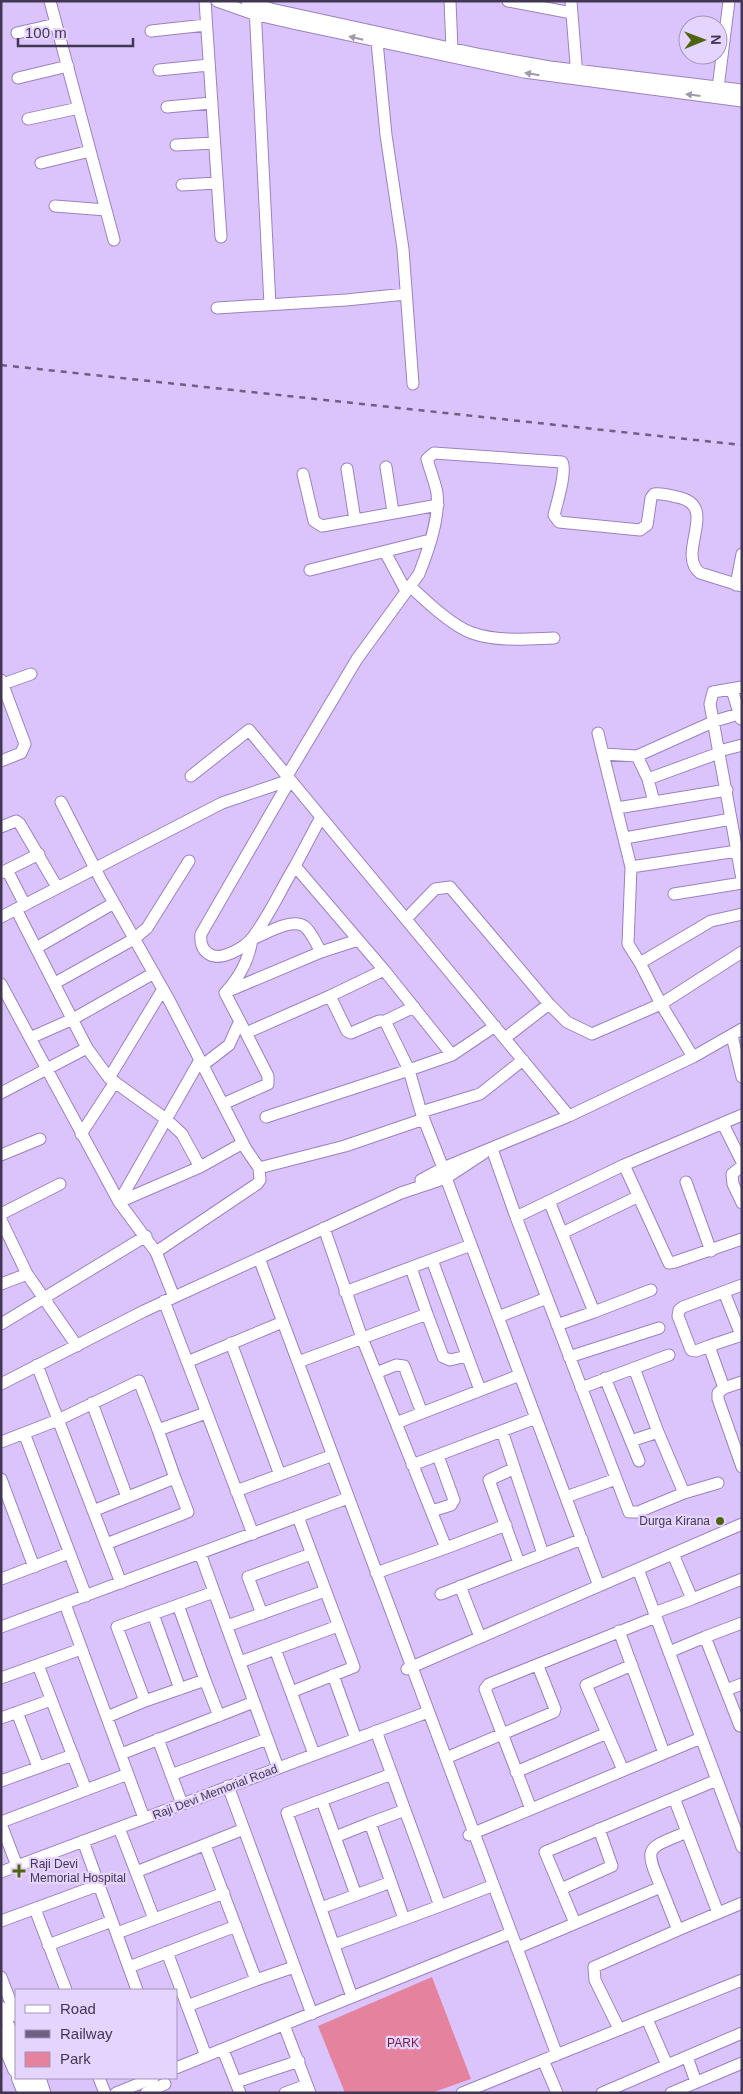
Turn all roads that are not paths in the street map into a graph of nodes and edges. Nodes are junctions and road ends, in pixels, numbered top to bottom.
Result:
1 (50, 1) edge
2 (205, 1) edge
3 (217, 1) edge
4 (450, 1) edge
5 (508, 1) edge
6 (571, 1) edge
7 (729, 1) edge
8 (252, 6) edge
9 (270, 9) edge
10 (572, 14) junction
11 (56, 24) junction
12 (206, 25) junction
13 (151, 31) dead end
14 (17, 33) dead end
15 (377, 42) junction
16 (452, 49) junction
17 (209, 65) junction
18 (68, 66) junction
19 (159, 70) dead end
20 (577, 76) junction
21 (18, 78) dead end
22 (718, 88) junction
23 (742, 90) edge
24 (742, 100) edge
25 (211, 104) junction
26 (168, 107) dead end
27 (79, 108) junction
28 (28, 120) dead end
29 (214, 143) junction
30 (176, 146) dead end
31 (90, 151) junction
32 (41, 163) dead end
33 (217, 183) junction
34 (182, 185) dead end
35 (56, 206) dead end
36 (106, 210) junction
37 (221, 237) dead end
38 (114, 240) dead end
39 (406, 294) junction
40 (270, 305) junction
41 (217, 308) dead end
42 (413, 384) dead end
43 (386, 467) dead end
44 (347, 469) dead end
45 (303, 474) dead end
46 (438, 505) junction
47 (393, 512) junction
48 (355, 520) junction
49 (430, 540) junction
50 (385, 552) junction
51 (742, 554) edge
52 (310, 570) dead end
53 (739, 585) edge
54 (408, 589) junction
55 (554, 638) dead end
56 (31, 674) dead end
57 (2, 682) edge
58 (737, 688) edge
59 (741, 716) edge
60 (715, 721) junction
61 (598, 733) dead end
62 (742, 745) edge
63 (719, 752) junction
64 (603, 754) junction
65 (637, 756) junction
66 (1, 760) edge
67 (191, 776) dead end
68 (288, 778) junction
69 (648, 779) junction
70 (727, 790) junction
71 (60, 802) dead end
72 (654, 802) junction
73 (617, 808) junction
74 (321, 817) junction
75 (731, 819) junction
76 (1, 827) edge
77 (625, 838) junction
78 (739, 853) edge
79 (39, 854) junction
80 (189, 861) dead end
81 (295, 866) junction
82 (631, 867) junction
83 (95, 868) junction
84 (4, 872) edge
85 (742, 879) edge
86 (742, 883) edge
87 (57, 888) junction
88 (674, 894) dead end
89 (114, 903) junction
90 (21, 907) junction
91 (742, 914) edge
92 (1, 917) edge
93 (406, 919) junction
94 (134, 939) junction
95 (252, 939) junction
96 (358, 940) junction
97 (36, 948) junction
98 (321, 952) junction
99 (742, 952) edge
100 (640, 963) junction
101 (384, 970) junction
102 (154, 973) junction
103 (55, 983) junction
104 (1, 984) edge
105 (163, 989) junction
106 (225, 993) junction
107 (330, 996) junction
108 (549, 1004) junction
109 (661, 1004) junction
110 (414, 1007) junction
111 (73, 1019) junction
112 (385, 1021) junction
113 (239, 1023) junction
114 (495, 1026) junction
115 (742, 1029) edge
116 (246, 1033) junction
117 (732, 1036) junction
118 (30, 1038) junction
119 (504, 1038) junction
120 (87, 1048) junction
121 (452, 1055) junction
122 (693, 1057) junction
123 (523, 1060) junction
124 (201, 1062) junction
125 (46, 1070) junction
126 (409, 1070) junction
127 (742, 1077) edge
128 (112, 1080) junction
129 (1, 1093) edge
130 (223, 1104) junction
131 (423, 1115) junction
132 (742, 1115) edge
133 (569, 1116) junction
134 (266, 1117) dead end
135 (166, 1119) junction
136 (723, 1124) junction
137 (81, 1134) junction
138 (40, 1139) dead end
139 (243, 1143) junction
140 (488, 1151) junction
141 (1, 1155) edge
142 (742, 1162) edge
143 (624, 1165) junction
144 (742, 1166) edge
145 (200, 1167) junction
146 (259, 1168) junction
147 (444, 1173) junction
148 (686, 1182) dead end
149 (60, 1184) dead end
150 (637, 1197) junction
151 (549, 1201) junction
152 (118, 1202) junction
153 (742, 1203) edge
154 (1, 1214) edge
155 (516, 1218) junction
156 (1, 1220) edge
157 (324, 1228) junction
158 (562, 1233) junction
159 (146, 1236) junction
160 (742, 1240) edge
161 (471, 1245) junction
162 (711, 1251) junction
163 (156, 1252) junction
164 (257, 1259) junction
165 (432, 1260) junction
166 (411, 1268) junction
167 (27, 1274) junction
168 (1, 1284) edge
169 (742, 1285) edge
170 (652, 1290) dead end
171 (345, 1292) junction
172 (724, 1292) junction
173 (547, 1298) junction
174 (44, 1299) junction
175 (169, 1299) junction
176 (594, 1312) junction
177 (427, 1314) junction
178 (498, 1317) junction
179 (1, 1324) edge
180 (278, 1324) junction
181 (557, 1324) junction
182 (659, 1328) dead end
183 (741, 1335) edge
184 (362, 1338) junction
185 (231, 1343) junction
186 (77, 1346) junction
187 (709, 1346) junction
188 (669, 1355) dead end
189 (467, 1356) junction
190 (569, 1357) junction
191 (187, 1362) junction
192 (298, 1362) junction
193 (37, 1365) junction
194 (634, 1368) junction
195 (376, 1373) junction
196 (520, 1375) junction
197 (606, 1378) junction
198 (742, 1382) edge
199 (1, 1384) edge
200 (581, 1388) junction
201 (724, 1388) junction
202 (480, 1390) junction
203 (92, 1403) junction
204 (206, 1413) junction
205 (422, 1413) junction
206 (536, 1418) junction
207 (58, 1420) junction
208 (396, 1423) junction
209 (158, 1430) junction
210 (502, 1431) junction
211 (658, 1432) junction
212 (24, 1433) junction
213 (631, 1441) junction
214 (1, 1442) edge
215 (438, 1456) junction
216 (328, 1457) junction
217 (639, 1461) dead end
218 (412, 1465) junction
219 (742, 1467) edge
220 (513, 1469) junction
221 (280, 1475) junction
222 (175, 1478) junction
223 (1, 1479) edge
224 (616, 1479) junction
225 (718, 1482) dead end
226 (236, 1491) junction
227 (684, 1492) junction
228 (127, 1497) junction
229 (566, 1497) junction
230 (346, 1499) junction
231 (93, 1511) junction
232 (432, 1511) junction
233 (298, 1517) junction
234 (742, 1524) edge
235 (506, 1525) junction
236 (253, 1534) junction
237 (582, 1539) junction
238 (106, 1544) junction
239 (446, 1548) junction
240 (69, 1553) junction
241 (200, 1553) junction
242 (311, 1554) junction
243 (543, 1554) junction
244 (673, 1554) junction
245 (519, 1563) junction
246 (34, 1566) junction
247 (638, 1569) junction
248 (376, 1573) junction
249 (742, 1578) edge
250 (1, 1579) edge
251 (121, 1583) junction
252 (460, 1586) junction
253 (599, 1586) junction
254 (325, 1591) junction
255 (214, 1592) junction
256 (441, 1594) dead end
257 (86, 1596) junction
258 (692, 1599) junction
259 (65, 1604) junction
260 (178, 1605) junction
261 (152, 1614) junction
262 (262, 1614) junction
263 (655, 1615) junction
264 (742, 1623) edge
265 (227, 1626) junction
266 (338, 1626) junction
267 (1, 1627) edge
268 (619, 1631) junction
269 (480, 1637) junction
270 (705, 1637) junction
271 (81, 1648) junction
272 (275, 1649) junction
273 (669, 1652) junction
274 (240, 1662) junction
275 (38, 1664) junction
276 (632, 1665) junction
277 (538, 1666) junction
278 (409, 1668) junction
279 (333, 1676) junction
280 (1, 1678) edge
281 (205, 1680) junction
282 (742, 1684) edge
283 (180, 1689) junction
284 (726, 1690) junction
285 (291, 1692) junction
286 (51, 1700) junction
287 (145, 1701) junction
288 (254, 1702) junction
289 (17, 1712) junction
290 (426, 1713) junction
291 (107, 1716) junction
292 (219, 1716) junction
293 (1, 1718) edge
294 (741, 1727) edge
295 (376, 1731) junction
296 (607, 1733) junction
297 (501, 1734) junction
298 (701, 1738) junction
299 (158, 1739) junction
300 (267, 1739) junction
301 (356, 1739) junction
302 (664, 1753) junction
303 (120, 1754) junction
304 (314, 1754) junction
305 (73, 1755) junction
306 (446, 1758) junction
307 (38, 1767) junction
308 (278, 1768) junction
309 (623, 1770) junction
310 (516, 1772) junction
311 (128, 1774) junction
312 (392, 1774) junction
313 (171, 1775) junction
314 (717, 1780) junction
315 (1, 1781) edge
316 (228, 1786) junction
317 (86, 1790) junction
318 (674, 1798) junction
319 (322, 1801) junction
320 (182, 1804) junction
321 (531, 1809) junction
322 (405, 1810) junction
323 (144, 1818) junction
324 (1, 1823) edge
325 (370, 1823) junction
326 (119, 1828) junction
327 (599, 1829) junction
328 (244, 1830) junction
329 (687, 1832) junction
330 (471, 1834) junction
331 (335, 1836) junction
332 (83, 1842) junction
333 (205, 1845) junction
334 (742, 1847) edge
335 (17, 1866) junction
336 (1, 1872) edge
337 (136, 1872) junction
338 (391, 1882) junction
339 (99, 1885) junction
340 (489, 1887) junction
341 (661, 1887) junction
342 (561, 1889) junction
343 (224, 1893) junction
344 (356, 1895) junction
345 (742, 1902) edge
346 (440, 1906) junction
347 (321, 1908) junction
348 (35, 1909) junction
349 (718, 1913) junction
350 (154, 1919) junction
351 (404, 1919) junction
352 (112, 1921) junction
353 (1, 1922) edge
354 (575, 1923) junction
355 (236, 1926) junction
356 (678, 1930) junction
357 (116, 1933) junction
358 (509, 1934) junction
359 (48, 1944) junction
360 (334, 1946) junction
361 (517, 1948) junction
362 (167, 1952) junction
363 (129, 1967) junction
364 (294, 1967) junction
365 (1, 1977) edge
366 (256, 1980) junction
367 (742, 1980) edge
368 (66, 1989) edge
369 (138, 1989) edge
370 (352, 1997) junction
371 (187, 2006) junction
372 (1, 2007) edge
373 (15, 2013) edge
374 (312, 2014) junction
375 (647, 2018) junction
376 (284, 2025) junction
377 (619, 2029) junction
378 (1, 2033) edge
379 (742, 2033) edge
380 (15, 2041) edge
381 (223, 2050) junction
382 (206, 2056) junction
383 (551, 2057) junction
384 (687, 2057) junction
385 (299, 2061) junction
386 (742, 2063) edge
387 (667, 2065) junction
388 (15, 2067) edge
389 (178, 2067) edge
390 (20, 2079) edge
391 (30, 2079) edge
392 (40, 2079) edge
393 (99, 2079) edge
394 (151, 2079) edge
395 (696, 2082) junction
396 (165, 2085) edge
397 (238, 2088) edge
398 (308, 2089) edge
399 (26, 2093) edge
400 (36, 2093) edge
401 (45, 2093) edge
402 (105, 2093) edge
403 (116, 2093) edge
404 (146, 2093) edge
405 (285, 2093) edge
406 (462, 2093) edge
407 (557, 2093) edge
408 (602, 2093) edge
409 (671, 2093) edge

1 - 11 street
2 - 12 street
3 - 8 street
4 - 16 street
5 - 10 street
6 - 10 street
7 - 22 street
8 - 9 street
8 - 40 street
15 -> 9 street
9 - 16 street
10 - 20 street
11 - 14 street
11 - 18 street
12 - 13 street
12 - 17 street
20 -> 15 street
15 - 39 street
16 - 20 street
17 - 19 street
17 - 25 street
18 - 21 street
18 - 27 street
20 - 22 street
24 -> 20 street
22 - 23 street
25 - 26 street
25 - 29 street
27 - 28 street
27 - 31 street
29 - 30 street
29 - 33 street
31 - 32 street
31 - 36 street
33 - 34 street
33 - 37 street
35 - 36 street
36 - 38 street
39 - 40 street
39 - 42 street
40 - 41 street
43 - 47 street
44 - 48 street
45 - 48 street
46 - 47 street
46 - 49 street
46 - 53 street
47 - 48 street
49 - 50 street
49 - 54 street
50 - 52 street
50 - 54 street
51 - 53 street
54 - 55 street
54 - 68 street
56 - 57 street
57 - 66 street
58 - 59 street
58 - 60 street
59 - 60 street
60 - 63 street
60 - 65 street
61 - 64 street
62 - 63 street
63 - 69 street
63 - 70 street
64 - 65 street
64 - 73 street
65 - 69 street
67 - 68 street
68 - 74 street
68 - 83 street
68 - 95 street
69 - 72 street
70 - 72 street
70 - 75 street
71 - 83 street
72 - 73 street
73 - 77 street
74 - 81 street
74 - 93 street
75 - 77 street
75 - 78 street
76 - 79 street
77 - 82 street
78 - 82 street
78 - 85 street
79 - 84 street
79 - 87 street
80 - 94 street
81 - 95 street
81 - 96 street
82 - 100 street
83 - 87 street
83 - 89 street
84 - 90 street
86 - 88 street
87 - 90 street
89 - 94 street
89 - 97 street
90 - 92 street
90 - 97 street
91 - 100 street
93 - 108 street
93 - 114 street
94 - 102 street
94 - 103 street
95 - 98 street
95 - 106 street
96 - 98 street
96 - 101 street
97 - 103 street
98 - 106 street
99 - 109 street
100 - 109 street
101 - 107 street
101 - 110 street
102 - 105 street
102 - 111 street
103 - 111 street
104 - 118 street
105 - 124 street
105 - 128 street
106 - 113 street
107 - 112 street
107 - 116 street
108 - 109 street
108 - 119 street
109 - 122 street
110 - 112 street
110 - 121 street
111 - 118 street
111 - 120 street
112 - 126 street
113 - 116 street
113 - 124 street
114 - 119 street
114 - 121 street
115 - 117 street
116 - 130 street
117 - 122 street
117 - 127 street
118 - 125 street
119 - 123 street
120 - 125 street
120 - 128 street
121 - 126 street
122 - 133 street
123 - 131 street
123 - 133 street
124 - 130 street
124 - 135 street
125 - 129 street
125 - 137 street
126 - 131 street
126 - 134 street
128 - 135 street
128 - 137 street
130 - 139 street
131 - 146 street
131 - 147 street
132 - 136 street
133 - 140 street
135 - 145 street
135 - 152 street
136 - 142 street
136 - 143 street
137 - 152 street
138 - 141 street
139 - 145 street
139 - 146 street
140 - 147 street
140 - 155 street
143 - 150 street
143 - 151 street
144 - 153 street
145 - 152 street
146 - 163 street
147 - 157 street
147 - 161 street
148 - 162 street
149 - 154 street
150 - 158 street
150 - 162 street
151 - 155 street
151 - 158 street
152 - 159 street
155 - 173 street
156 - 167 street
157 - 164 street
157 - 171 street
158 - 176 street
159 - 163 street
159 - 174 street
160 - 162 street
161 - 165 street
161 - 178 street
163 - 175 street
164 - 175 street
164 - 180 street
164 - 192 street
165 - 166 street
165 - 189 street
166 - 171 street
166 - 177 street
167 - 168 street
167 - 174 street
169 - 172 street
170 - 176 street
171 - 184 street
172 - 183 street
172 - 187 street
173 - 178 street
173 - 181 street
174 - 179 street
174 - 186 street
175 - 186 street
175 - 191 street
176 - 181 street
177 - 184 street
177 - 189 street
178 - 196 street
180 - 185 street
180 - 216 street
181 - 190 street
182 - 190 street
183 - 187 street
184 - 192 street
184 - 195 street
185 - 191 street
185 - 221 street
186 - 193 street
187 - 201 street
188 - 194 street
189 - 202 street
190 - 200 street
191 - 204 street
192 - 230 street
193 - 199 street
193 - 207 street
194 - 197 street
194 - 211 street
195 - 205 street
195 - 208 street
196 - 202 street
196 - 206 street
197 - 200 street
197 - 213 street
198 - 201 street
200 - 224 street
201 - 219 street
202 - 205 street
203 - 207 street
203 - 209 street
203 - 228 street
204 - 209 street
204 - 226 street
205 - 208 street
206 - 210 street
206 - 229 street
207 - 212 street
207 - 231 street
208 - 218 street
209 - 222 street
210 - 215 street
210 - 220 street
211 - 213 street
211 - 227 street
212 - 214 street
212 - 240 street
213 - 217 street
215 - 218 street
215 - 232 street
216 - 221 street
216 - 230 street
218 - 232 street
220 - 235 street
220 - 243 street
221 - 226 street
222 - 228 street
222 - 238 street
223 - 246 street
224 - 227 street
224 - 229 street
225 - 227 street
226 - 236 street
228 - 231 street
229 - 237 street
230 - 233 street
230 - 248 street
230 - 278 street
231 - 238 street
232 - 239 street
233 - 236 street
233 - 242 street
234 - 244 street
235 - 239 street
235 - 245 street
236 - 241 street
237 - 243 street
237 - 253 street
238 - 251 street
239 - 248 street
240 - 246 street
240 - 257 street
241 - 251 street
241 - 255 street
242 - 254 street
242 - 262 street
243 - 245 street
244 - 247 street
244 - 258 street
245 - 252 street
246 - 250 street
247 - 253 street
247 - 263 street
248 - 278 street
249 - 258 street
251 - 257 street
252 - 256 street
252 - 269 street
253 - 269 street
254 - 262 street
254 - 266 street
255 - 260 street
255 - 265 street
257 - 259 street
258 - 263 street
259 - 267 street
259 - 271 street
260 - 261 street
260 - 281 street
261 - 283 street
261 - 287 street
262 - 265 street
263 - 268 street
263 - 273 street
264 - 270 street
265 - 274 street
266 - 272 street
266 - 279 street
268 - 276 street
268 - 277 street
269 - 278 street
270 - 273 street
270 - 284 street
271 - 275 street
271 - 291 street
272 - 274 street
272 - 285 street
273 - 298 street
274 - 288 street
275 - 280 street
275 - 286 street
276 - 296 street
276 - 302 street
277 - 297 street
277 - 297 street
278 - 290 street
279 - 285 street
279 - 301 street
281 - 283 street
281 - 292 street
282 - 284 street
283 - 287 street
284 - 294 street
285 - 304 street
286 - 289 street
286 - 305 street
287 - 291 street
288 - 292 street
288 - 300 street
289 - 293 street
289 - 307 street
290 - 295 street, Raji Devi Memorial Road
290 - 306 street
290 - 330 street
291 - 303 street
292 - 299 street
295 - 301 street, Raji Devi Memorial Road
295 - 312 street
296 - 309 street
296 - 310 street
297 - 306 street
297 - 310 street
298 - 302 street
298 - 314 street
299 - 303 street
299 - 313 street
300 - 308 street
300 - 313 street
301 - 304 street, Raji Devi Memorial Road
302 - 309 street
303 - 311 street
304 - 308 street, Raji Devi Memorial Road
305 - 307 street
305 - 317 street
306 - 330 street
307 - 315 street
308 - 316 street, Raji Devi Memorial Road
309 - 321 street
310 - 321 street
311 - 317 street
311 - 323 street
312 - 319 street
312 - 322 street
313 - 320 street
314 - 318 street
314 - 334 street
316 - 320 street, Raji Devi Memorial Road
316 - 328 street
317 - 324 street
318 - 327 street
318 - 329 street
319 - 331 street
319 - 347 street
320 - 323 street, Raji Devi Memorial Road
321 - 330 street
322 - 325 street
322 - 346 street
323 - 326 street, Raji Devi Memorial Road
324 - 335 street
325 - 331 street
325 - 338 street
326 - 332 street, Raji Devi Memorial Road
326 - 337 street
327 - 342 street
327 - 342 street
328 - 333 street
328 - 364 street
329 - 341 street
329 - 349 street
330 - 340 street
330 - 358 street
331 - 344 street
332 - 335 street, Raji Devi Memorial Road
332 - 339 street
333 - 337 street
333 - 343 street
335 - 336 street, Raji Devi Memorial Road
337 - 350 street
338 - 344 street
338 - 351 street
339 - 348 street
339 - 352 street
340 - 346 street
340 - 358 street
341 - 354 street
341 - 356 street
342 - 354 street
343 - 350 street
343 - 355 street
344 - 347 street
345 - 349 street
346 - 351 street
347 - 360 street
348 - 353 street
348 - 359 street
349 - 356 street
350 - 357 street
351 - 360 street
352 - 357 street
352 - 359 street
354 - 361 street
355 - 362 street
355 - 366 street
356 - 377 street
357 - 363 street
358 - 361 street
358 - 370 street
358 - 383 street
359 - 368 street
360 - 370 street
361 - 383 street
362 - 363 street
362 - 371 street
363 - 369 street
364 - 366 street
364 - 374 street
365 - 373 street
366 - 371 street
367 - 375 street
370 - 374 street
371 - 382 street
372 - 380 street
374 - 376 street
375 - 377 street
375 - 387 street
376 - 381 street
376 - 385 street
377 - 383 street
378 - 388 highway
379 - 384 street
381 - 382 street
381 - 397 street
382 - 389 street
383 - 406 street
383 - 407 street
384 - 387 street
384 - 395 street
385 - 397 street
385 - 398 street
386 - 395 street
387 - 408 street
390 - 399 highway
391 - 400 street
392 - 401 street
393 - 402 street
394 - 403 street
395 - 409 street
396 - 404 street
398 - 405 street

